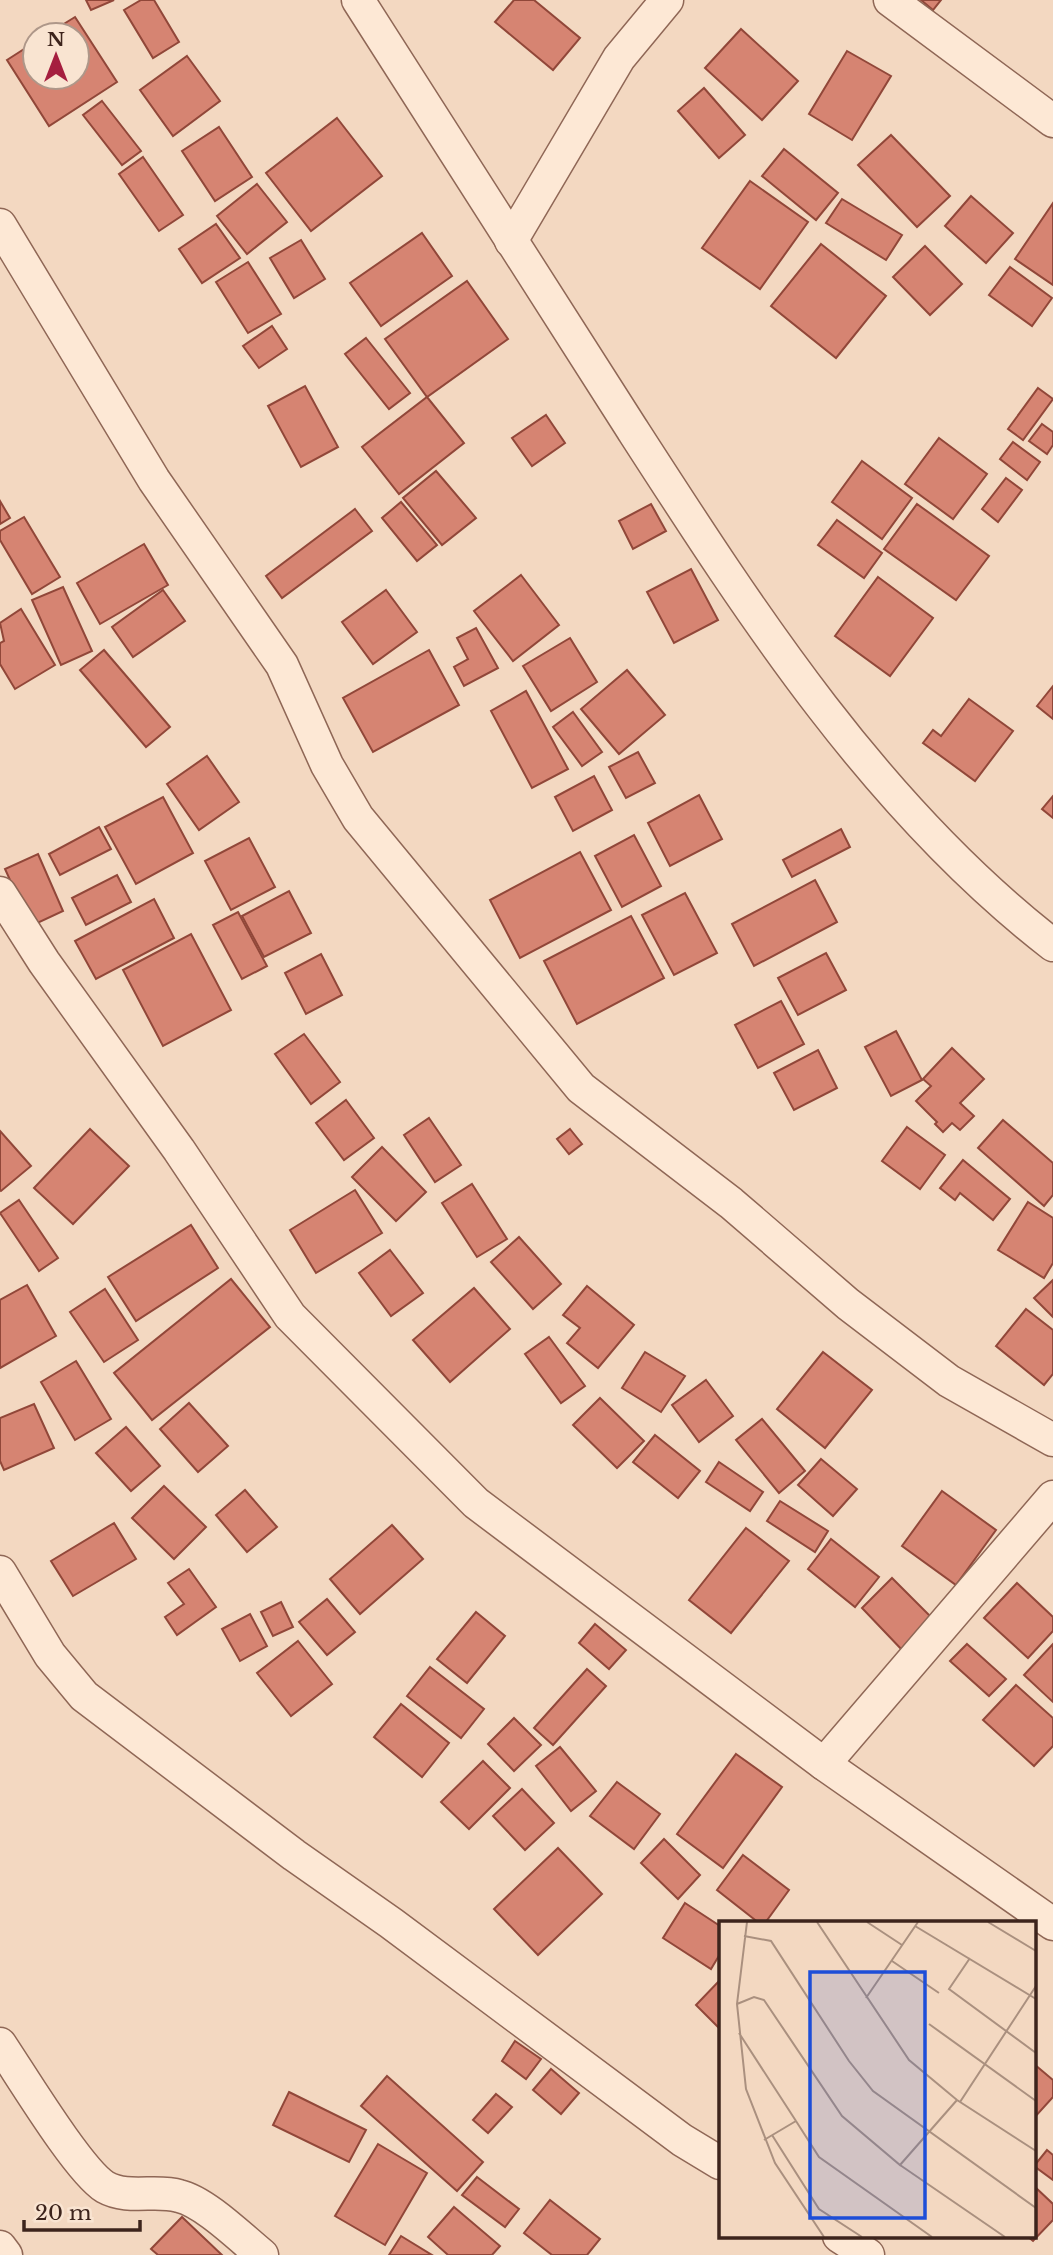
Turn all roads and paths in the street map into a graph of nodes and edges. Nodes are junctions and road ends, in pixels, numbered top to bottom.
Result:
1 (358, 0) edge
2 (667, 0) edge
3 (890, 0) edge
4 (1053, 121) edge
5 (0, 225) edge
6 (511, 241) junction
7 (0, 893) edge
8 (1053, 945) edge
9 (1053, 1440) edge
10 (1053, 1497) edge
11 (0, 1572) edge
12 (824, 1764) junction
13 (1053, 1924) edge
14 (0, 2044) edge
15 (719, 2162) edge
16 (842, 2238) edge
17 (0, 2247) edge
18 (6, 2255) edge
19 (262, 2255) edge
20 (869, 2255) edge

1 - 6 street
2 - 6 street
3 - 4 street
5 - 9 street
6 - 8 street
7 - 12 street
10 - 12 street
11 - 15 street
12 - 13 street
14 - 19 street
16 - 20 street
17 - 18 street

